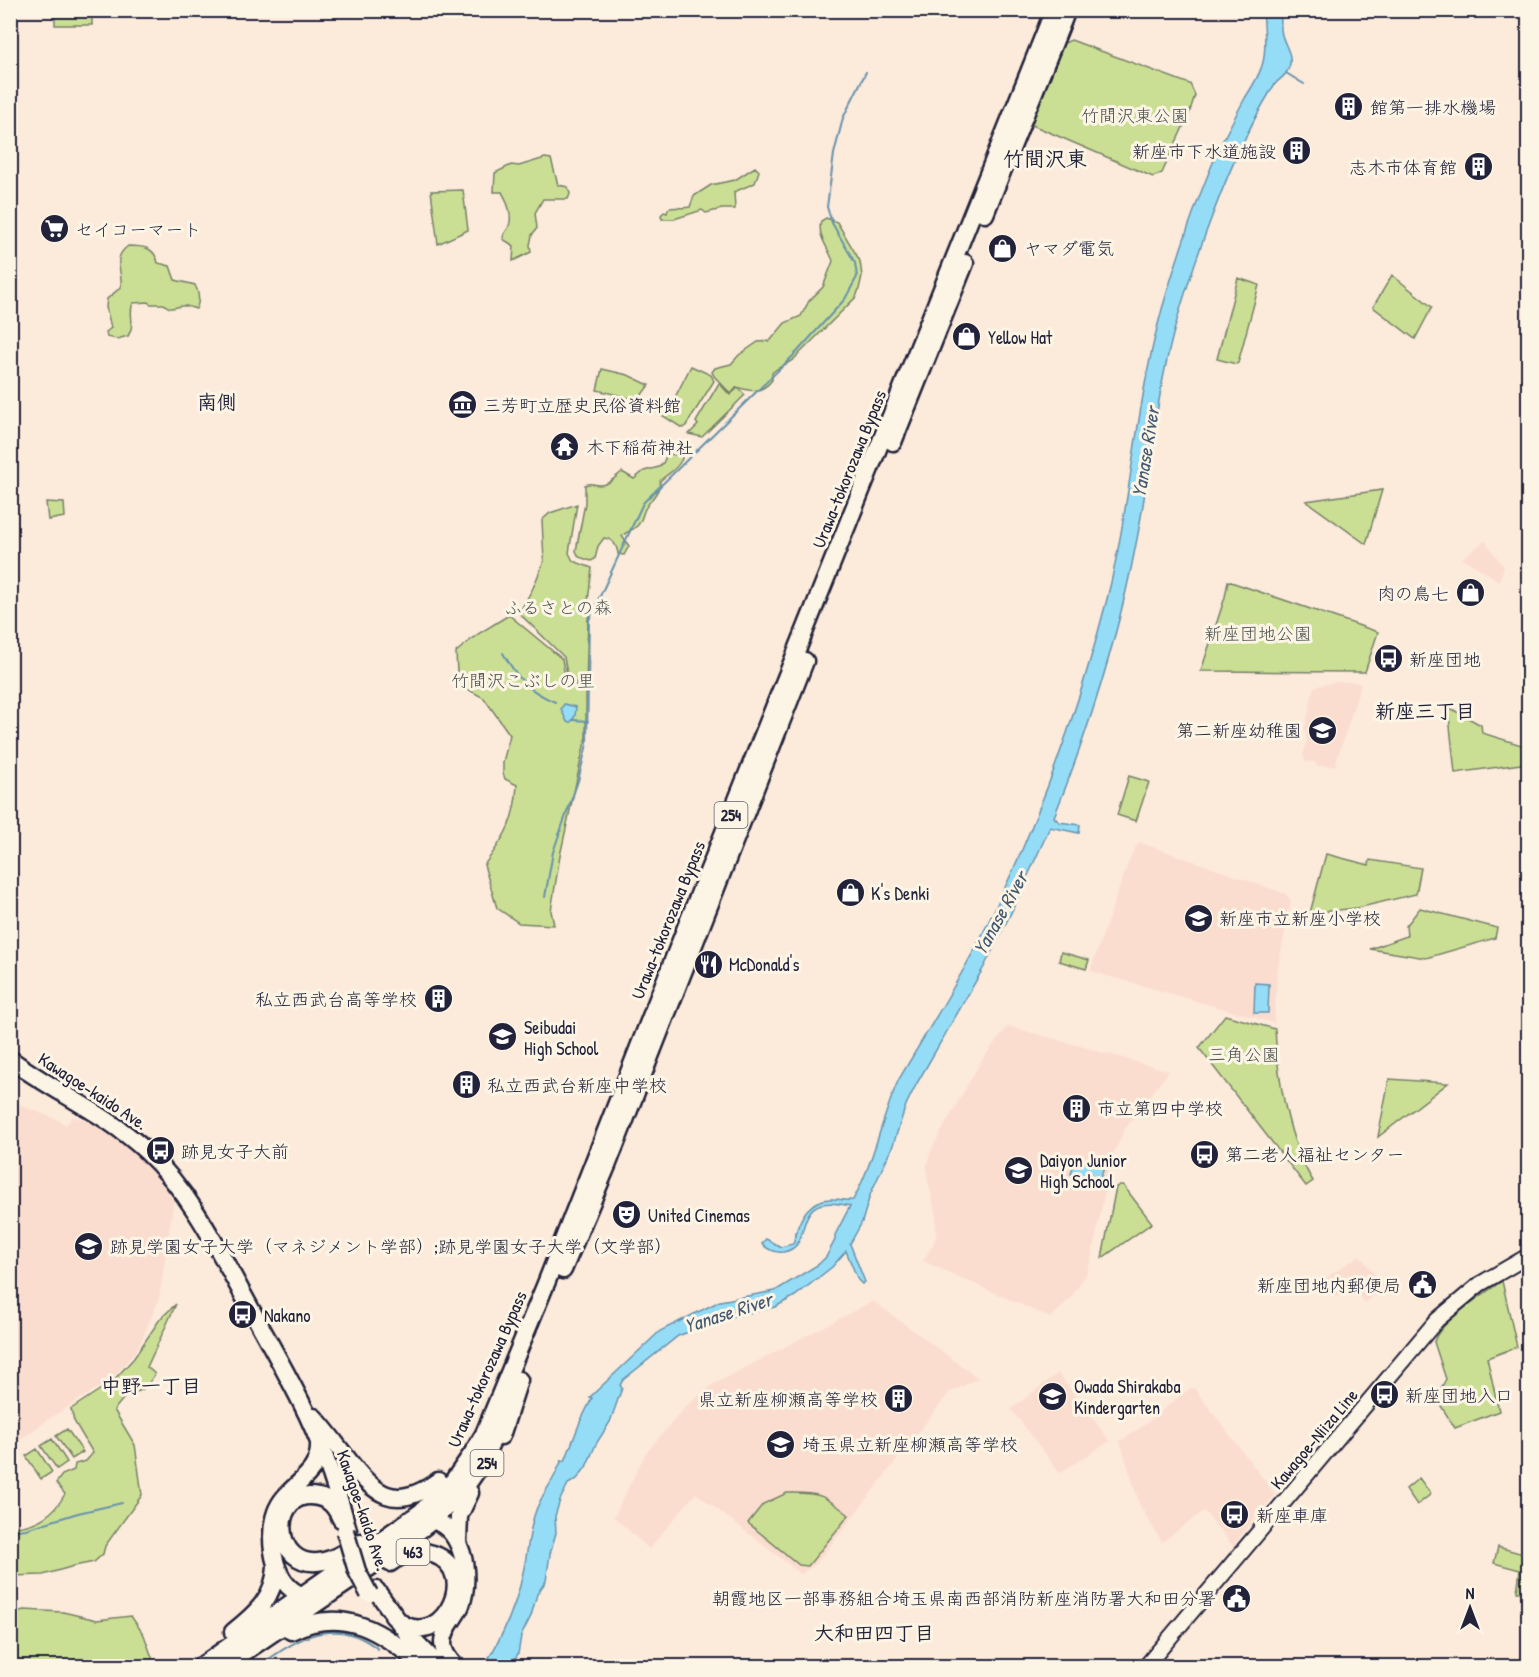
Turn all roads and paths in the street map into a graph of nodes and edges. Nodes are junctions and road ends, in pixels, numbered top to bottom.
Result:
1 (1054, 10) edge
2 (1067, 10) edge
3 (10, 1059) edge
4 (1528, 1256) edge
5 (519, 1380) junction
6 (498, 1402) junction
7 (305, 1406) junction
8 (318, 1440) junction
9 (438, 1481) junction
10 (434, 1520) junction
11 (348, 1530) junction
12 (459, 1544) junction
13 (376, 1563) junction
14 (276, 1564) junction
15 (340, 1569) junction
16 (372, 1592) junction
17 (302, 1596) junction
18 (393, 1616) junction
19 (409, 1628) junction
20 (282, 1635) junction
21 (423, 1659) edge
22 (447, 1661) edge
23 (190, 1666) edge
24 (201, 1666) edge
25 (224, 1666) edge
26 (231, 1666) edge
27 (433, 1666) edge
28 (1146, 1666) edge

1 - 6 highway, Urawa-tokorozawa Bypass / 254
2 - 5 highway, Urawa-tokorozawa Bypass / 254
3 - 7 highway, Kawagoe-kaido Ave.
4 - 28 main road, Kawagoe-Niiza Line
5 - 10 highway, Urawa-tokorozawa Bypass / 254
5 - 12 highway, 254
6 - 9 highway
6 - 15 highway, Urawa-tokorozawa Bypass / 254
7 - 8 highway, Kawagoe-kaido Ave.
7 - 9 highway
7 - 11 highway, Kawagoe-kaido Ave.
8 - 11 highway, Kawagoe-kaido Ave.
8 - 14 highway
9 - 11 highway
10 - 12 highway
10 - 13 highway, Urawa-tokorozawa Bypass / 254
10 - 15 highway
11 - 16 highway, Kawagoe-kaido Ave.
12 - 22 highway
13 - 17 highway
13 - 25 highway, Urawa-tokorozawa Bypass / 463
14 - 17 highway
14 - 23 highway
15 - 17 highway, Urawa-tokorozawa Bypass
16 - 18 highway, Kawagoe-kaido Ave.
16 - 21 highway
17 - 24 highway, Urawa-tokorozawa Bypass
18 - 19 highway
18 - 21 highway, Kawagoe-kaido Ave.
19 - 20 highway, 463
19 - 22 highway
20 - 21 highway
20 - 26 highway
21 - 22 highway
21 - 27 highway

